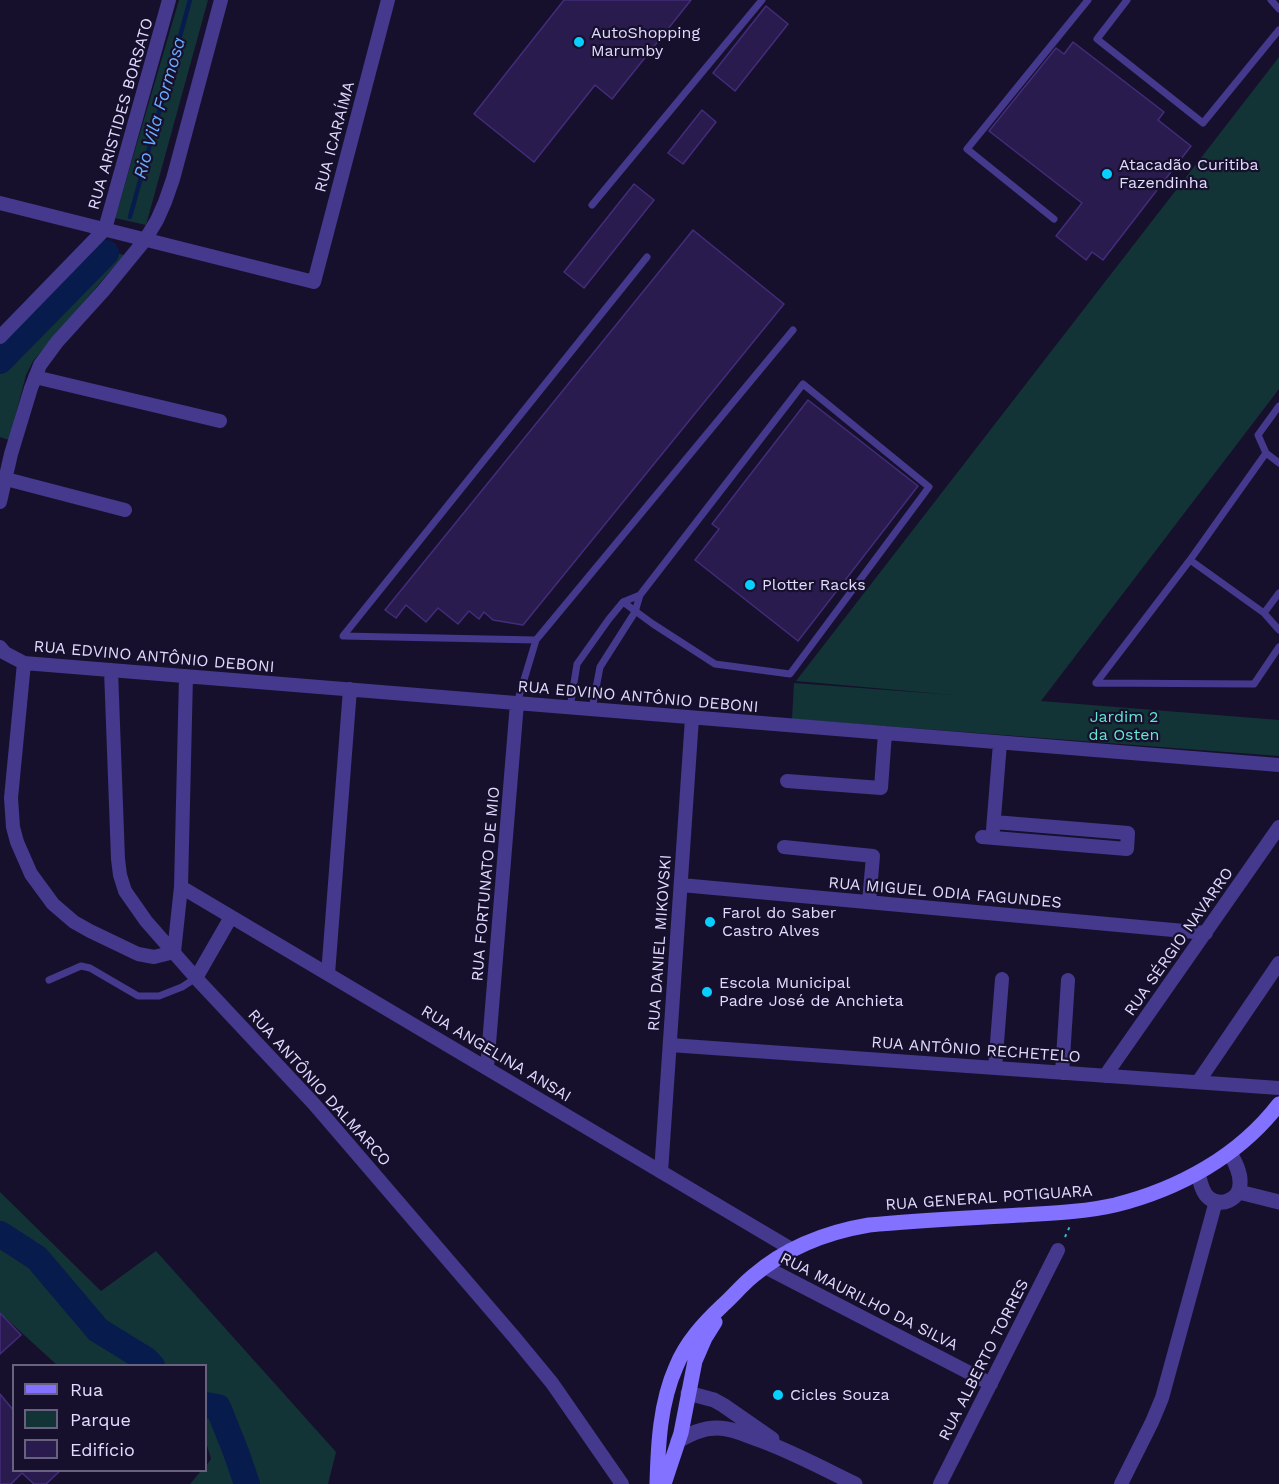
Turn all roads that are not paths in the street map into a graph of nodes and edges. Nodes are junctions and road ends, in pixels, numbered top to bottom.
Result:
1 (170, 0) edge
2 (220, 0) edge
3 (388, 0) edge
4 (762, 0) edge
5 (1088, 0) edge
6 (1127, 0) edge
7 (1271, 0) edge
8 (1279, 9) edge
9 (1279, 30) edge
10 (0, 203) edge
11 (592, 205) dead end
12 (1054, 219) dead end
13 (105, 230) junction
14 (145, 240) junction
15 (646, 257) dead end
16 (793, 330) dead end
17 (0, 338) edge
18 (35, 377) junction
19 (1279, 406) edge
20 (220, 421) dead end
21 (6, 452) edge
22 (1266, 453) junction
23 (1279, 463) edge
24 (6, 479) junction
25 (0, 502) edge
26 (125, 510) dead end
27 (1190, 561) junction
28 (1279, 593) edge
29 (640, 595) junction
30 (623, 602) junction
31 (635, 612) junction
32 (1264, 613) junction
33 (1279, 630) edge
34 (536, 640) junction
35 (0, 647) edge
36 (1279, 648) edge
37 (24, 663) junction
38 (111, 670) junction
39 (186, 676) junction
40 (350, 690) junction
41 (517, 703) junction
42 (570, 708) junction
43 (592, 709) junction
44 (692, 717) junction
45 (885, 733) junction
46 (1000, 743) junction
47 (1279, 765) edge
48 (787, 781) dead end
49 (994, 822) junction
50 (1279, 827) edge
51 (784, 848) dead end
52 (681, 885) junction
53 (182, 887) junction
54 (869, 902) junction
55 (231, 917) junction
56 (1206, 933) junction
57 (174, 952) junction
58 (1279, 963) edge
59 (328, 974) junction
60 (196, 978) junction
61 (1002, 979) dead end
62 (49, 980) dead end
63 (1068, 980) dead end
64 (670, 1045) junction
65 (487, 1068) junction
66 (995, 1068) junction
67 (1062, 1073) junction
68 (1105, 1076) junction
69 (1198, 1082) junction
70 (1279, 1088) edge
71 (1279, 1104) edge
72 (1230, 1153) junction
73 (661, 1172) junction
74 (1198, 1173) junction
75 (1239, 1192) junction
76 (1215, 1202) junction
77 (1279, 1202) edge
78 (793, 1250) junction
79 (1058, 1250) road end
80 (765, 1267) junction
81 (728, 1301) junction
82 (991, 1384) junction
83 (688, 1393) junction
84 (661, 1425) junction
85 (678, 1441) junction
86 (787, 1449) junction
87 (622, 1484) edge
88 (657, 1484) edge
89 (664, 1484) edge
90 (855, 1484) edge
91 (940, 1484) edge
92 (1121, 1484) edge

1 - 13 street, RUA ARISTIDES BORSATO
2 - 14 street
3 - 14 street, RUA ICARAÍMA
4 - 11 lane
5 - 12 lane
6 - 9 lane
7 - 8 lane
10 - 13 street
13 - 14 street
13 - 17 street, RUA ARISTIDES BORSATO
14 - 18 street
15 - 34 lane
16 - 34 lane
18 - 20 street
18 - 21 street
19 - 22 lane
21 - 24 street
22 - 23 lane
22 - 27 lane
24 - 25 street
24 - 26 street
27 - 32 lane
27 - 36 lane
28 - 32 lane
29 - 30 lane
29 - 31 lane
29 - 31 lane
30 - 31 lane
30 - 42 lane
31 - 43 lane
32 - 33 lane
34 - 41 lane
35 - 37 street, RUA EDVINO ANTÔNIO DEBONI
37 - 38 street, RUA EDVINO ANTÔNIO DEBONI
37 - 57 street
38 - 39 street, RUA EDVINO ANTÔNIO DEBONI
38 - 57 street, RUA ANTÔNIO DALMARCO
39 - 40 street, RUA EDVINO ANTÔNIO DEBONI
39 - 53 street
40 - 41 street, RUA EDVINO ANTÔNIO DEBONI
40 - 59 street
41 - 42 street, RUA EDVINO ANTÔNIO DEBONI
41 - 65 street, RUA FORTUNATO DE MIO
42 - 43 street, RUA EDVINO ANTÔNIO DEBONI
43 - 44 street, RUA EDVINO ANTÔNIO DEBONI
44 - 45 street, RUA EDVINO ANTÔNIO DEBONI
44 - 52 street, RUA DANIEL MIKOVSKI
45 - 46 street, RUA EDVINO ANTÔNIO DEBONI
45 - 48 street
46 - 47 street, RUA EDVINO ANTÔNIO DEBONI
46 - 49 street
49 - 49 street
50 - 56 street, RUA SÉRGIO NAVARRO
51 - 54 street
52 - 54 street, RUA MIGUEL ODIA FAGUNDES
52 - 64 street, RUA DANIEL MIKOVSKI
53 - 55 street, RUA ANGELINA ANSAI
53 - 57 street
54 - 56 street, RUA MIGUEL ODIA FAGUNDES
55 - 59 street, RUA ANGELINA ANSAI
55 - 60 street
56 - 68 street, RUA SÉRGIO NAVARRO
57 - 60 street, RUA ANTÔNIO DALMARCO
58 - 69 street
59 - 65 street, RUA ANGELINA ANSAI
60 - 62 lane
60 - 87 street, RUA ANTÔNIO DALMARCO
61 - 66 street
63 - 67 street
64 - 66 street, RUA ANTÔNIO RECHETELO
64 - 73 street, RUA DANIEL MIKOVSKI
65 - 73 street, RUA ANGELINA ANSAI
66 - 67 street, RUA ANTÔNIO RECHETELO
67 - 68 street, RUA ANTÔNIO RECHETELO
68 - 69 street, RUA ANTÔNIO RECHETELO
69 - 70 street, RUA ANTÔNIO RECHETELO
71 - 72 main road, RUA GENERAL POTIGUARA
72 - 74 main road, RUA GENERAL POTIGUARA
72 - 75 street
73 - 78 street, RUA ANGELINA ANSAI
74 - 76 street
74 - 78 main road, RUA GENERAL POTIGUARA
75 - 76 street
75 - 77 street
76 - 92 street
78 - 80 main road, RUA GENERAL POTIGUARA
79 - 82 street, RUA ALBERTO TORRES
80 - 81 main road, RUA GENERAL POTIGUARA
80 - 82 street, RUA MAURILHO DA SILVA
81 - 83 main road, RUA GENERAL POTIGUARA
81 - 84 main road, RUA GENERAL POTIGUARA
82 - 91 street, RUA ALBERTO TORRES
83 - 84 main road
83 - 85 main road, RUA GENERAL POTIGUARA
83 - 86 street
84 - 88 main road, RUA GENERAL POTIGUARA
85 - 86 street
85 - 89 main road, RUA GENERAL POTIGUARA
86 - 90 street

